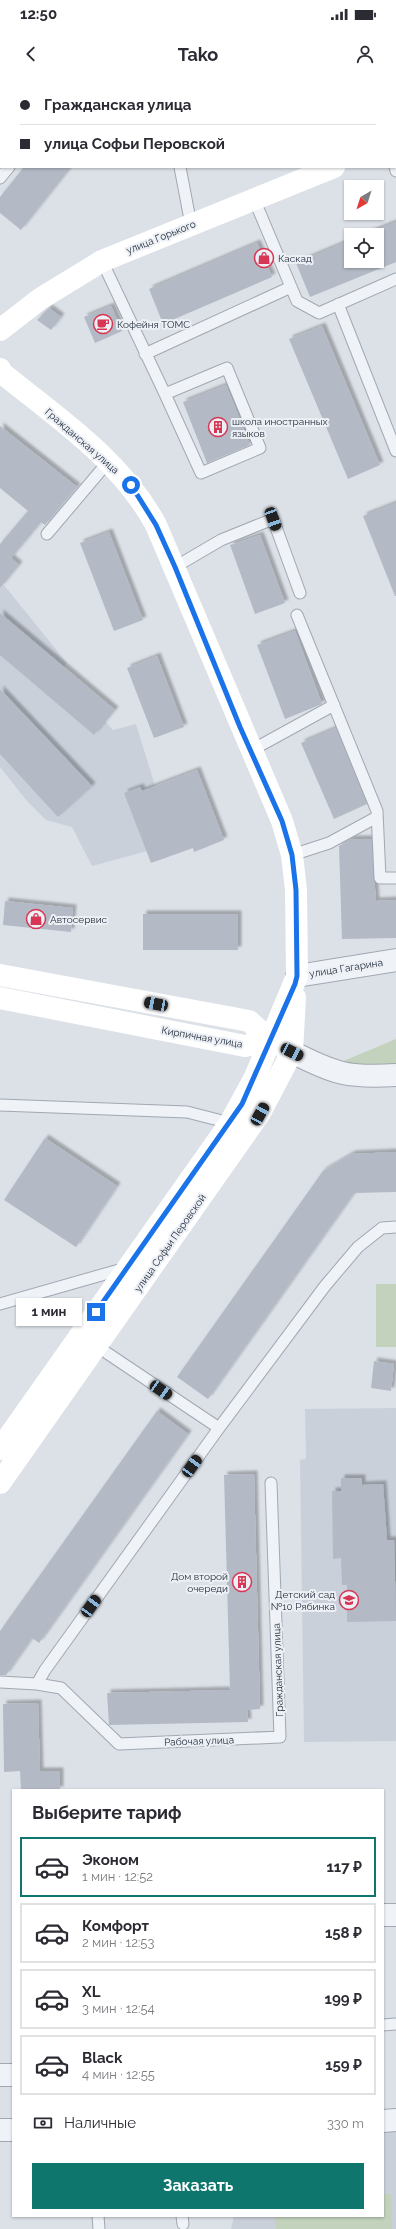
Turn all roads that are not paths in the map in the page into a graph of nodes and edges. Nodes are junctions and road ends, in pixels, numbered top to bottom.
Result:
1 (7, 168) edge
2 (180, 168) edge
3 (332, 168) edge
4 (0, 178) edge
5 (254, 199) junction
6 (191, 225) junction
7 (102, 261) junction
8 (396, 279) edge
9 (291, 287) junction
10 (338, 304) junction
11 (0, 330) edge
12 (146, 354) junction
13 (0, 369) edge
14 (165, 394) junction
15 (396, 451) edge
16 (108, 462) junction
17 (47, 534) dead end
18 (175, 567) junction
19 (300, 593) dead end
20 (297, 615) dead end
21 (334, 705) junction
22 (252, 750) junction
23 (377, 817) junction
24 (292, 855) junction
25 (396, 878) edge
26 (396, 960) edge
27 (0, 975) edge
28 (296, 980) junction
29 (0, 998) edge
30 (270, 1040) junction
31 (292, 1052) junction
32 (396, 1076) edge
33 (0, 1105) edge
34 (230, 1123) junction
35 (396, 1227) edge
36 (128, 1268) junction
37 (0, 1304) edge
38 (98, 1347) junction
39 (219, 1428) junction
40 (0, 1449) edge
41 (0, 1483) edge
42 (271, 1483) dead end
43 (0, 1682) edge
44 (37, 1684) junction
45 (280, 1737) joint
46 (384, 1915) edge
47 (396, 1915) edge
48 (396, 2024) edge
49 (384, 2025) edge
50 (0, 2075) edge
51 (12, 2075) edge
52 (396, 2120) edge
53 (384, 2121) edge
54 (0, 2130) edge
55 (12, 2130) edge
56 (98, 2217) edge
57 (99, 2229) edge

1 - 4 lane
2 - 6 lane
3 - 5 street, улица Горького
5 - 6 street, улица Горького
5 - 9 lane
6 - 7 street, улица Горького
7 - 11 street, улица Горького
7 - 12 lane
8 - 10 lane
9 - 10 lane
9 - 12 lane
10 - 15 lane
12 - 14 lane
13 - 16 street, Гражданская улица
14 - 14 lane
16 - 17 lane
16 - 18 street, Гражданская улица
18 - 19 lane
18 - 22 street, Гражданская улица
20 - 21 lane
21 - 22 lane
21 - 23 lane
22 - 24 street, Гражданская улица
23 - 24 lane
23 - 25 lane
24 - 28 street, Гражданская улица
26 - 28 street, улица Гагарина
27 - 30 street
28 - 30 street, Гражданская улица
28 - 31 street, улица Софьи Перовской
29 - 30 street, Кирпичная улица
30 - 31 street
30 - 34 street, улица Софьи Перовской
31 - 32 street
31 - 38 street, улица Софьи Перовской
33 - 34 lane
34 - 36 street, улица Софьи Перовской
35 - 39 lane
36 - 37 lane
36 - 40 street, улица Софьи Перовской
38 - 39 lane
38 - 41 street, улица Софьи Перовской
39 - 44 lane
42 - 45 lane, Гражданская улица
43 - 44 lane
44 - 45 lane, Рабочая улица
46 - 47 street
48 - 49 lane
50 - 51 street
52 - 53 street
54 - 55 street
56 - 57 lane

